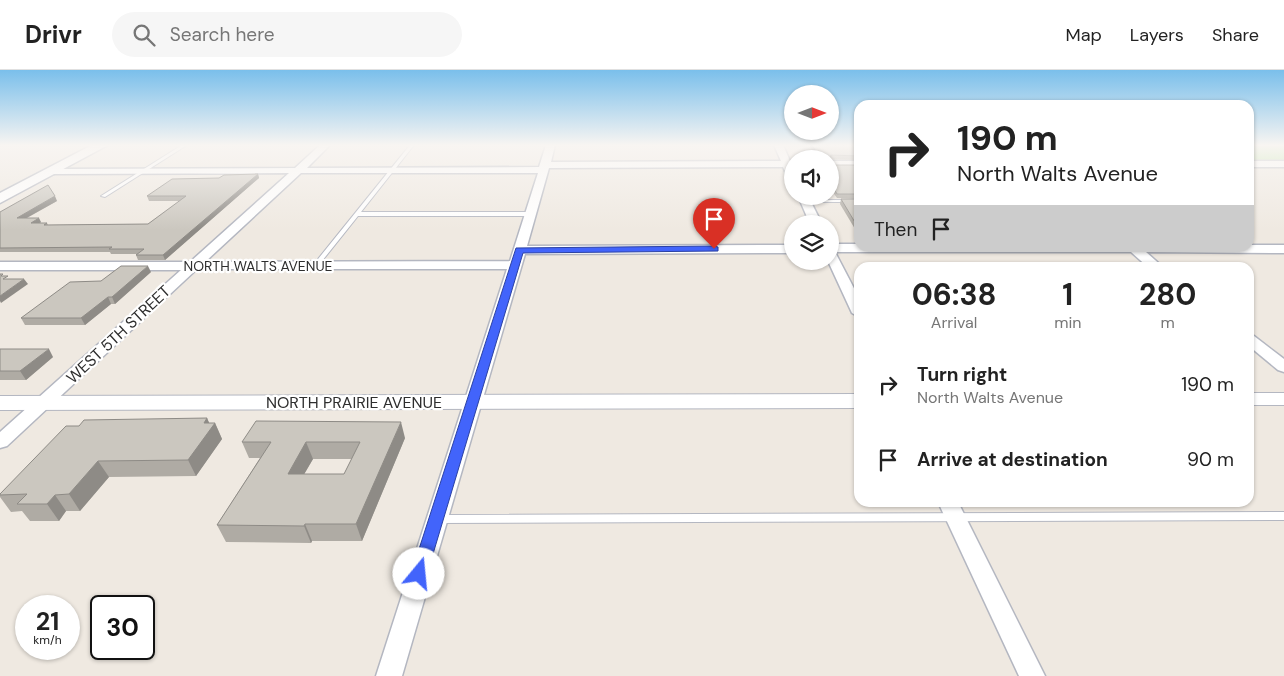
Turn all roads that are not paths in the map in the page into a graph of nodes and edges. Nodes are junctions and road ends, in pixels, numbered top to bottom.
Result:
1 (50, 173) edge
2 (140, 173) edge
3 (295, 173) edge
4 (389, 173) edge
5 (542, 173) edge
6 (103, 196) dead end
7 (0, 199) edge
8 (839, 200) edge
9 (854, 201) edge
10 (358, 214) junction
11 (530, 214) junction
12 (839, 248) edge
13 (854, 248) edge
14 (784, 249) edge
15 (1254, 249) edge
16 (1284, 249) edge
17 (520, 250) junction
18 (1139, 252) edge
19 (1151, 262) edge
20 (316, 265) junction
21 (515, 265) junction
22 (0, 266) edge
23 (193, 266) junction
24 (838, 270) edge
25 (854, 303) edge
26 (1254, 343) edge
27 (1284, 367) edge
28 (1254, 399) edge
29 (1284, 399) edge
30 (474, 401) junction
31 (854, 401) edge
32 (0, 402) edge
33 (44, 402) junction
34 (0, 442) edge
35 (952, 510) edge
36 (1284, 516) edge
37 (436, 519) junction
38 (389, 676) edge
39 (1032, 676) edge

1 - 7 main road
2 - 6 lane
3 - 23 street, WEST 5TH STREET
4 - 10 lane
5 - 11 street
8 - 9 lane
10 - 11 lane
10 - 20 lane
11 - 17 street
12 - 13 street
14 - 17 street
15 - 16 street
17 - 21 street
18 - 19 street
20 - 21 street, NORTH WALTS AVENUE
20 - 23 street, NORTH WALTS AVENUE
21 - 30 street
22 - 23 street, NORTH WALTS AVENUE
23 - 33 street, WEST 5TH STREET
24 - 25 street
26 - 27 street
28 - 29 street
30 - 31 street, NORTH PRAIRIE AVENUE
30 - 33 street, NORTH PRAIRIE AVENUE
30 - 37 street
32 - 33 street, NORTH PRAIRIE AVENUE
33 - 34 street, WEST 5TH STREET
35 - 36 lane
35 - 37 lane
35 - 39 street
37 - 38 street

